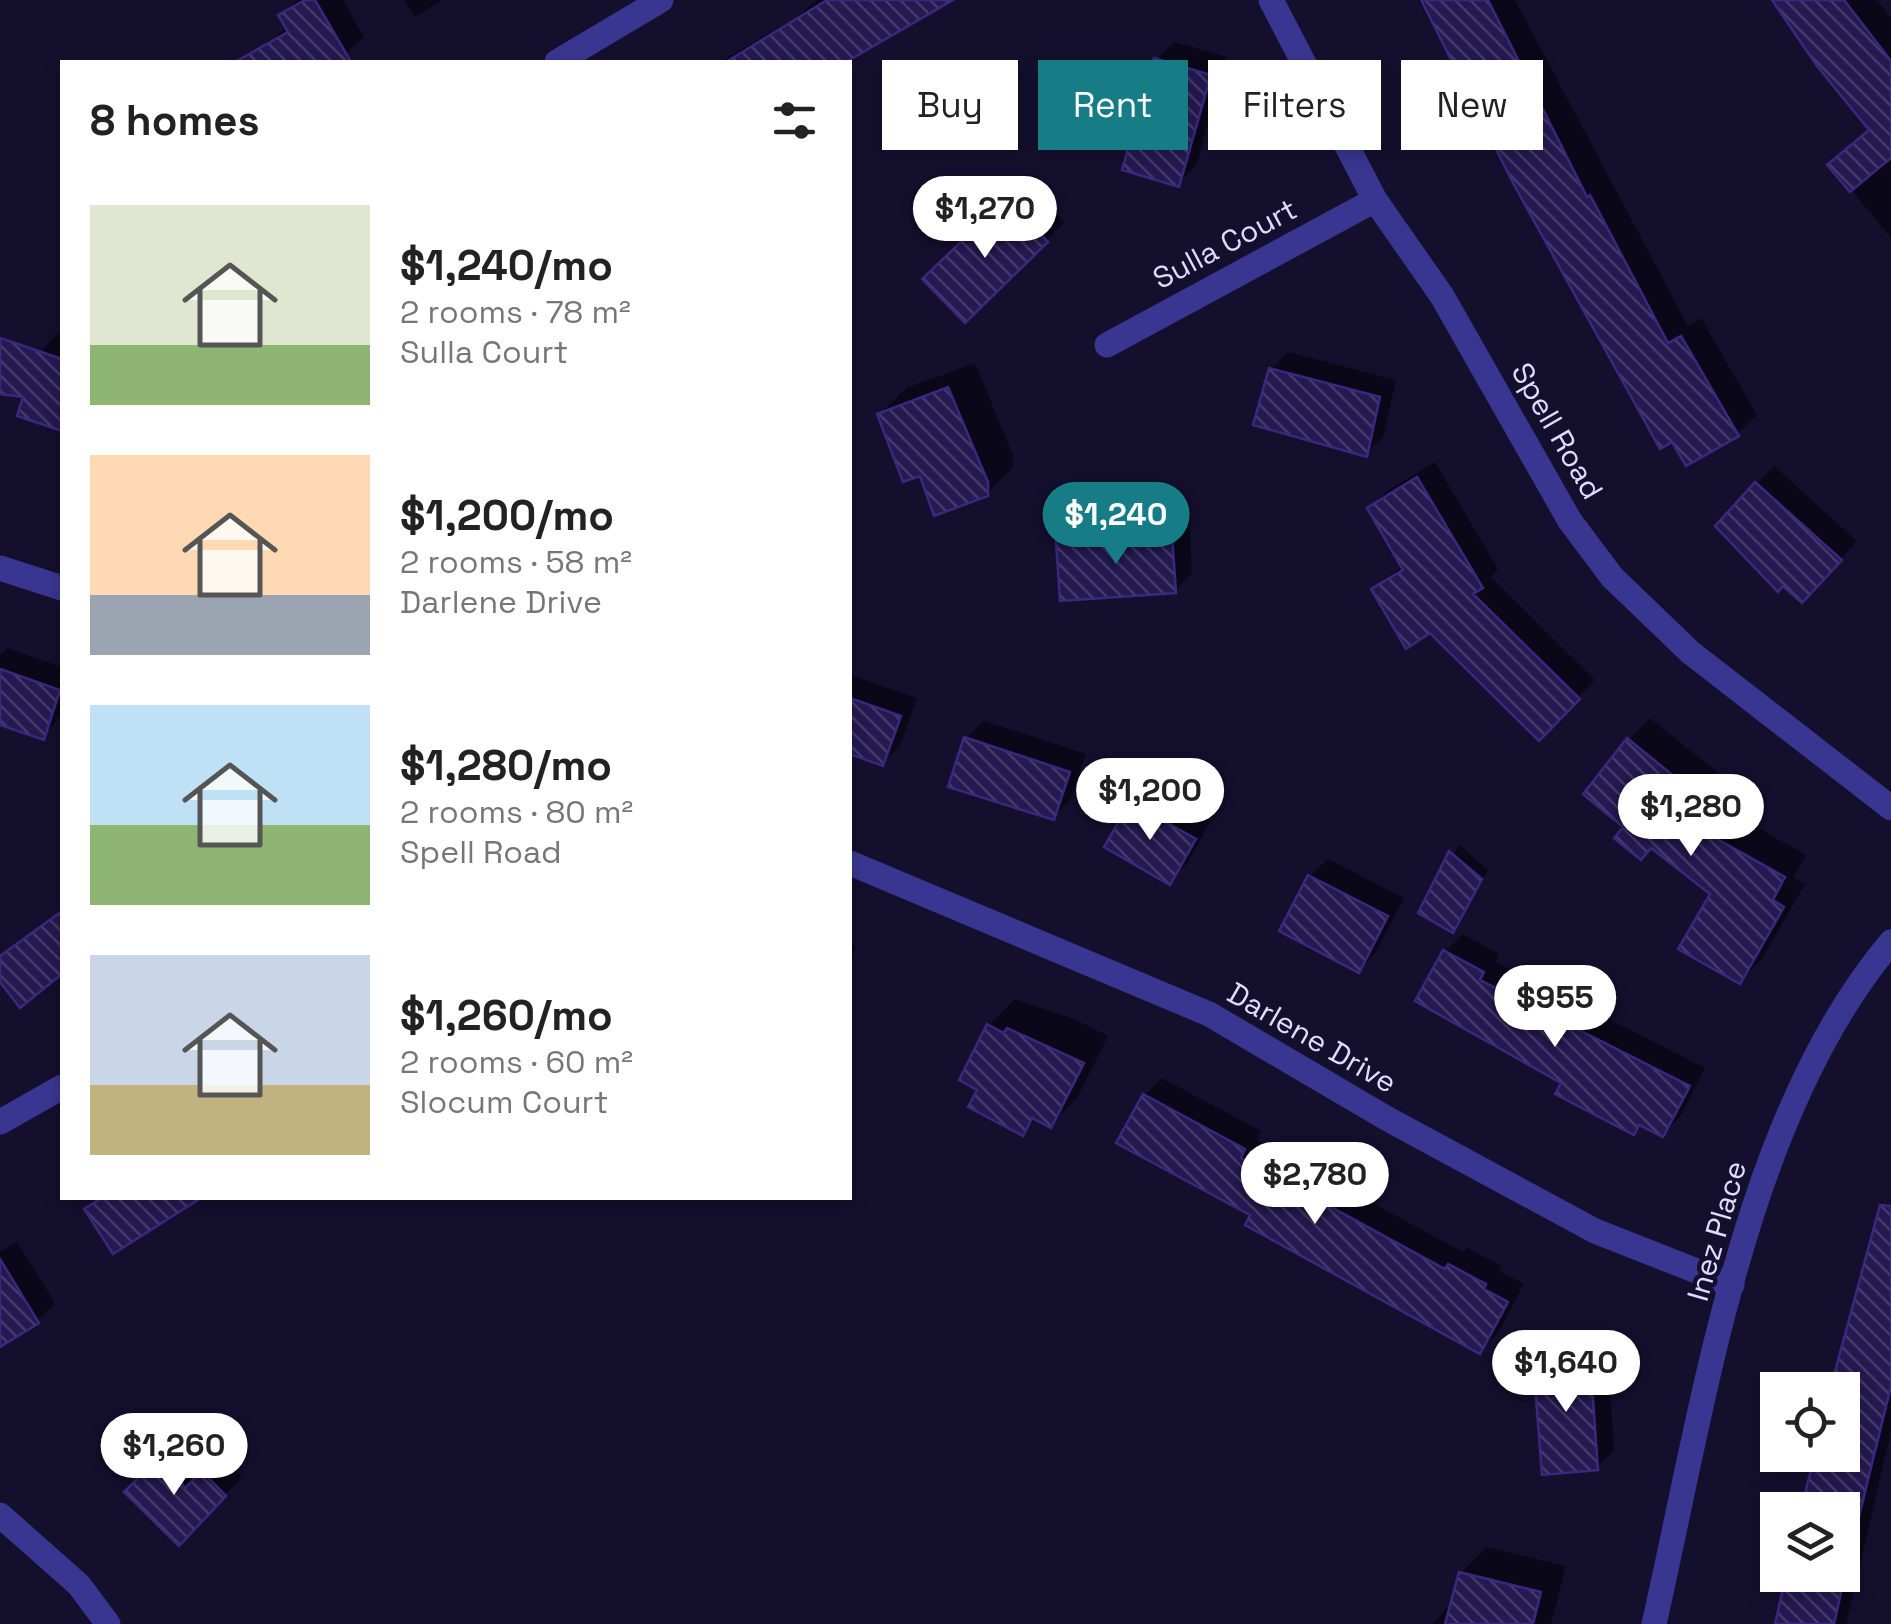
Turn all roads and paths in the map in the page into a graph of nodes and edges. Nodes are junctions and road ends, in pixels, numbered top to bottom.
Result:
1 (660, 0) edge
2 (1271, 0) edge
3 (560, 60) edge
4 (1374, 200) junction
5 (1107, 345) dead end
6 (0, 568) edge
7 (60, 587) edge
8 (1891, 808) edge
9 (852, 864) edge
10 (1891, 942) edge
11 (60, 1089) edge
12 (0, 1122) edge
13 (1732, 1286) junction
14 (0, 1515) edge
15 (108, 1624) edge
16 (1654, 1624) edge

1 - 3 street
2 - 4 street, Spell Road
4 - 5 street, Sulla Court
4 - 8 street, Spell Road
6 - 7 street
9 - 13 street, Darlene Drive
10 - 13 street, Inez Place
11 - 12 street
13 - 16 street, Inez Place
14 - 15 street

